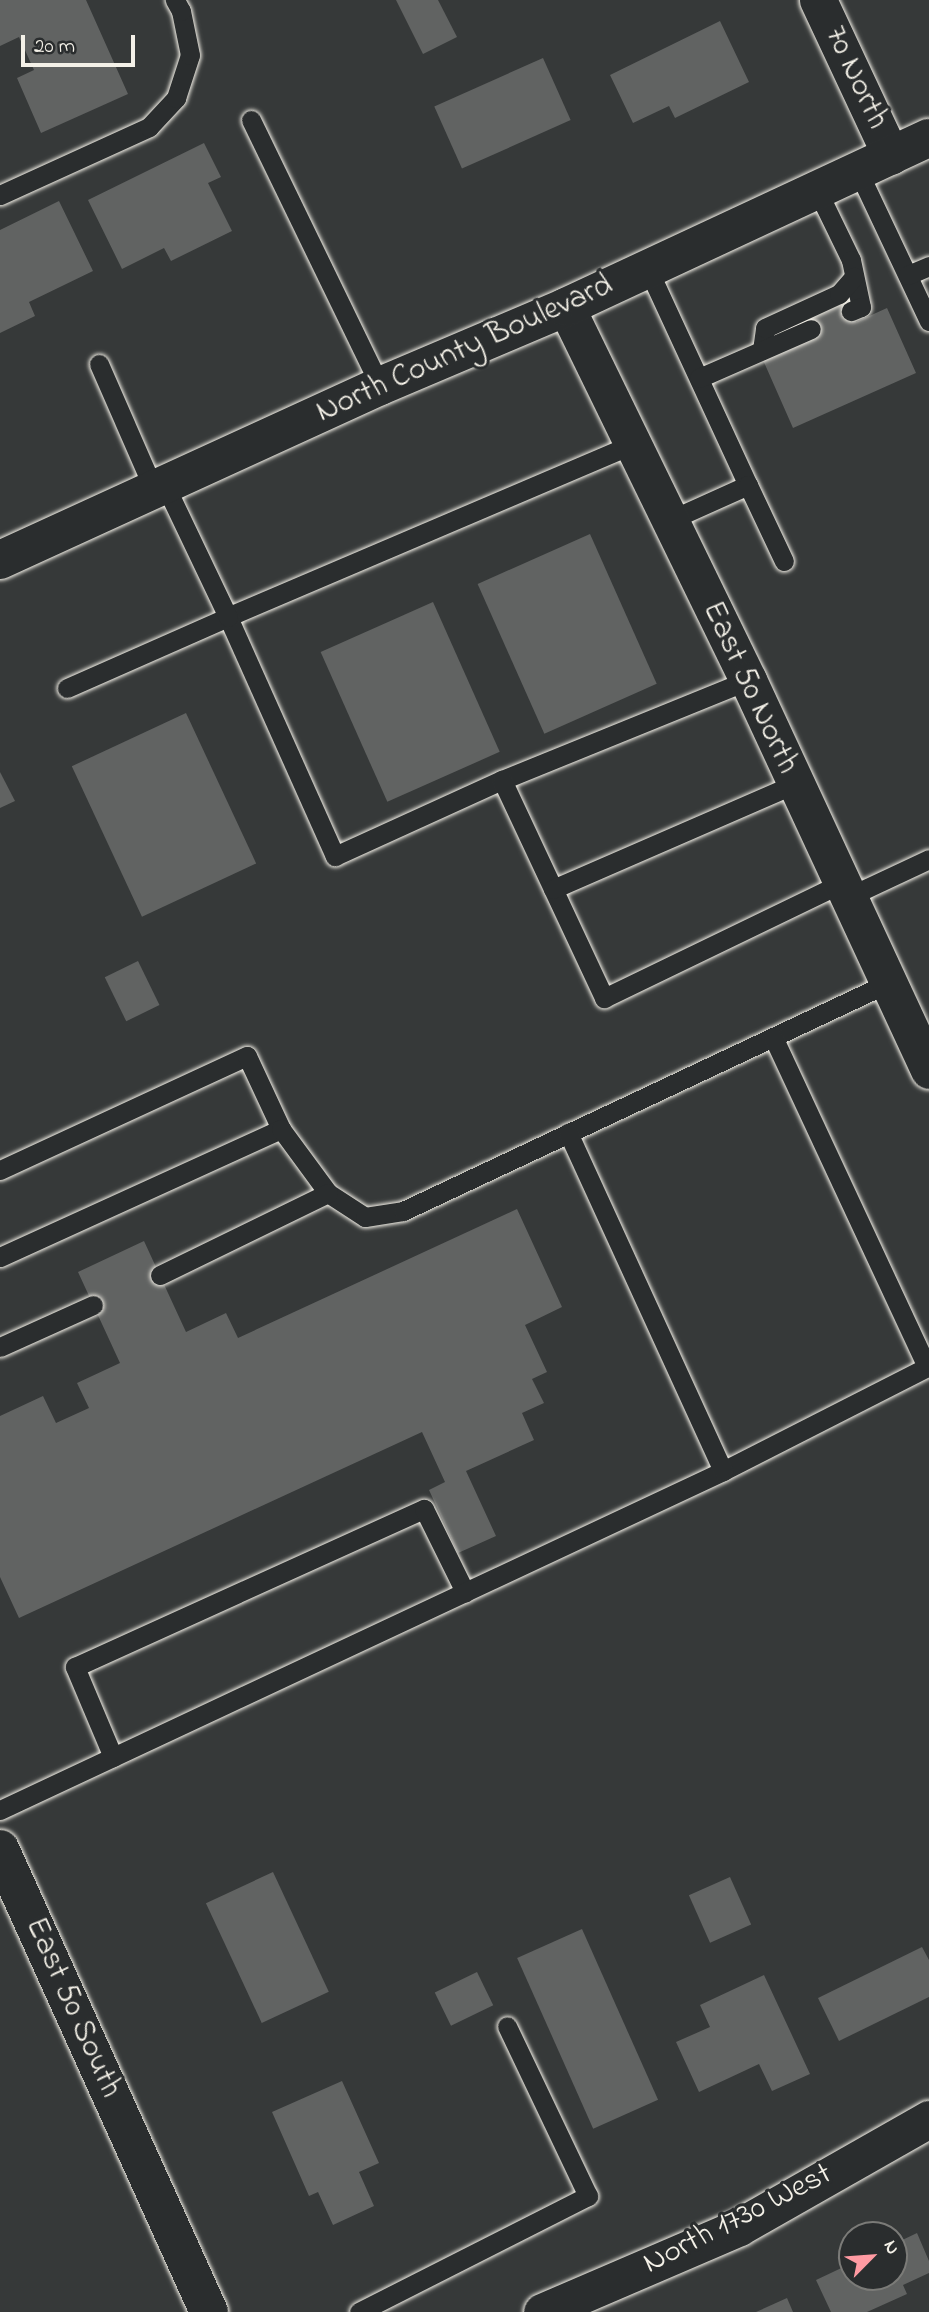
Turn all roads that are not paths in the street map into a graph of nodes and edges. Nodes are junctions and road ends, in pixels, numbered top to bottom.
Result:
1 (175, 0) edge
2 (818, 0) edge
3 (251, 120) dead end
4 (929, 138) edge
5 (875, 164) junction
6 (817, 190) junction
7 (0, 195) edge
8 (929, 266) edge
9 (648, 269) junction
10 (908, 275) junction
11 (854, 277) junction
12 (566, 307) junction
13 (851, 311) dead end
14 (929, 321) edge
15 (811, 329) dead end
16 (762, 351) junction
17 (99, 364) dead end
18 (699, 378) junction
19 (380, 386) junction
20 (633, 444) junction
21 (748, 485) junction
22 (160, 488) junction
23 (670, 520) junction
24 (0, 559) edge
25 (784, 561) dead end
26 (228, 617) junction
27 (748, 680) junction
28 (67, 688) dead end
29 (502, 780) junction
30 (793, 784) junction
31 (929, 859) edge
32 (553, 889) junction
33 (847, 889) junction
34 (888, 983) junction
35 (773, 1037) junction
36 (929, 1070) edge
37 (281, 1129) junction
38 (568, 1133) junction
39 (0, 1170) edge
40 (328, 1193) junction
41 (0, 1257) edge
42 (160, 1275) dead end
43 (93, 1305) dead end
44 (0, 1347) edge
45 (723, 1471) junction
46 (465, 1592) junction
47 (113, 1757) junction
48 (0, 1810) edge
49 (0, 1849) edge
50 (506, 2026) dead end
51 (929, 2119) edge
52 (209, 2312) edge
53 (359, 2312) edge
54 (542, 2312) edge

1 - 7 lane
2 - 5 street, 70 North
3 - 19 lane
4 - 5 main road, North County Boulevard
5 - 6 main road, North County Boulevard
5 - 10 lane
6 - 9 main road, North County Boulevard
6 - 11 lane
8 - 10 lane
9 - 12 main road, North County Boulevard
9 - 18 lane
10 - 14 lane
11 - 13 lane
11 - 16 lane
12 - 19 main road, North County Boulevard
12 - 20 street, East 50 North
15 - 16 lane
16 - 18 lane
17 - 22 lane
18 - 21 lane
19 - 22 main road, North County Boulevard
20 - 23 street, East 50 North
20 - 26 lane
21 - 23 lane
21 - 25 lane
22 - 24 main road, North County Boulevard
22 - 26 lane
23 - 27 street, East 50 North
26 - 28 lane
26 - 29 lane
27 - 29 lane
27 - 30 street, East 50 North
29 - 32 lane
30 - 32 lane
30 - 33 street, East 50 North
31 - 33 lane
32 - 33 lane
33 - 34 street, East 50 North
34 - 35 lane
34 - 36 street, East 50 North
35 - 38 lane
35 - 45 lane
37 - 39 lane
37 - 40 lane
37 - 41 lane
38 - 40 lane
38 - 45 lane
40 - 42 lane
43 - 44 lane
45 - 46 lane
46 - 47 lane
46 - 47 lane
47 - 48 lane
49 - 52 main road, East 50 South
50 - 53 lane
51 - 54 street, North 1730 West

